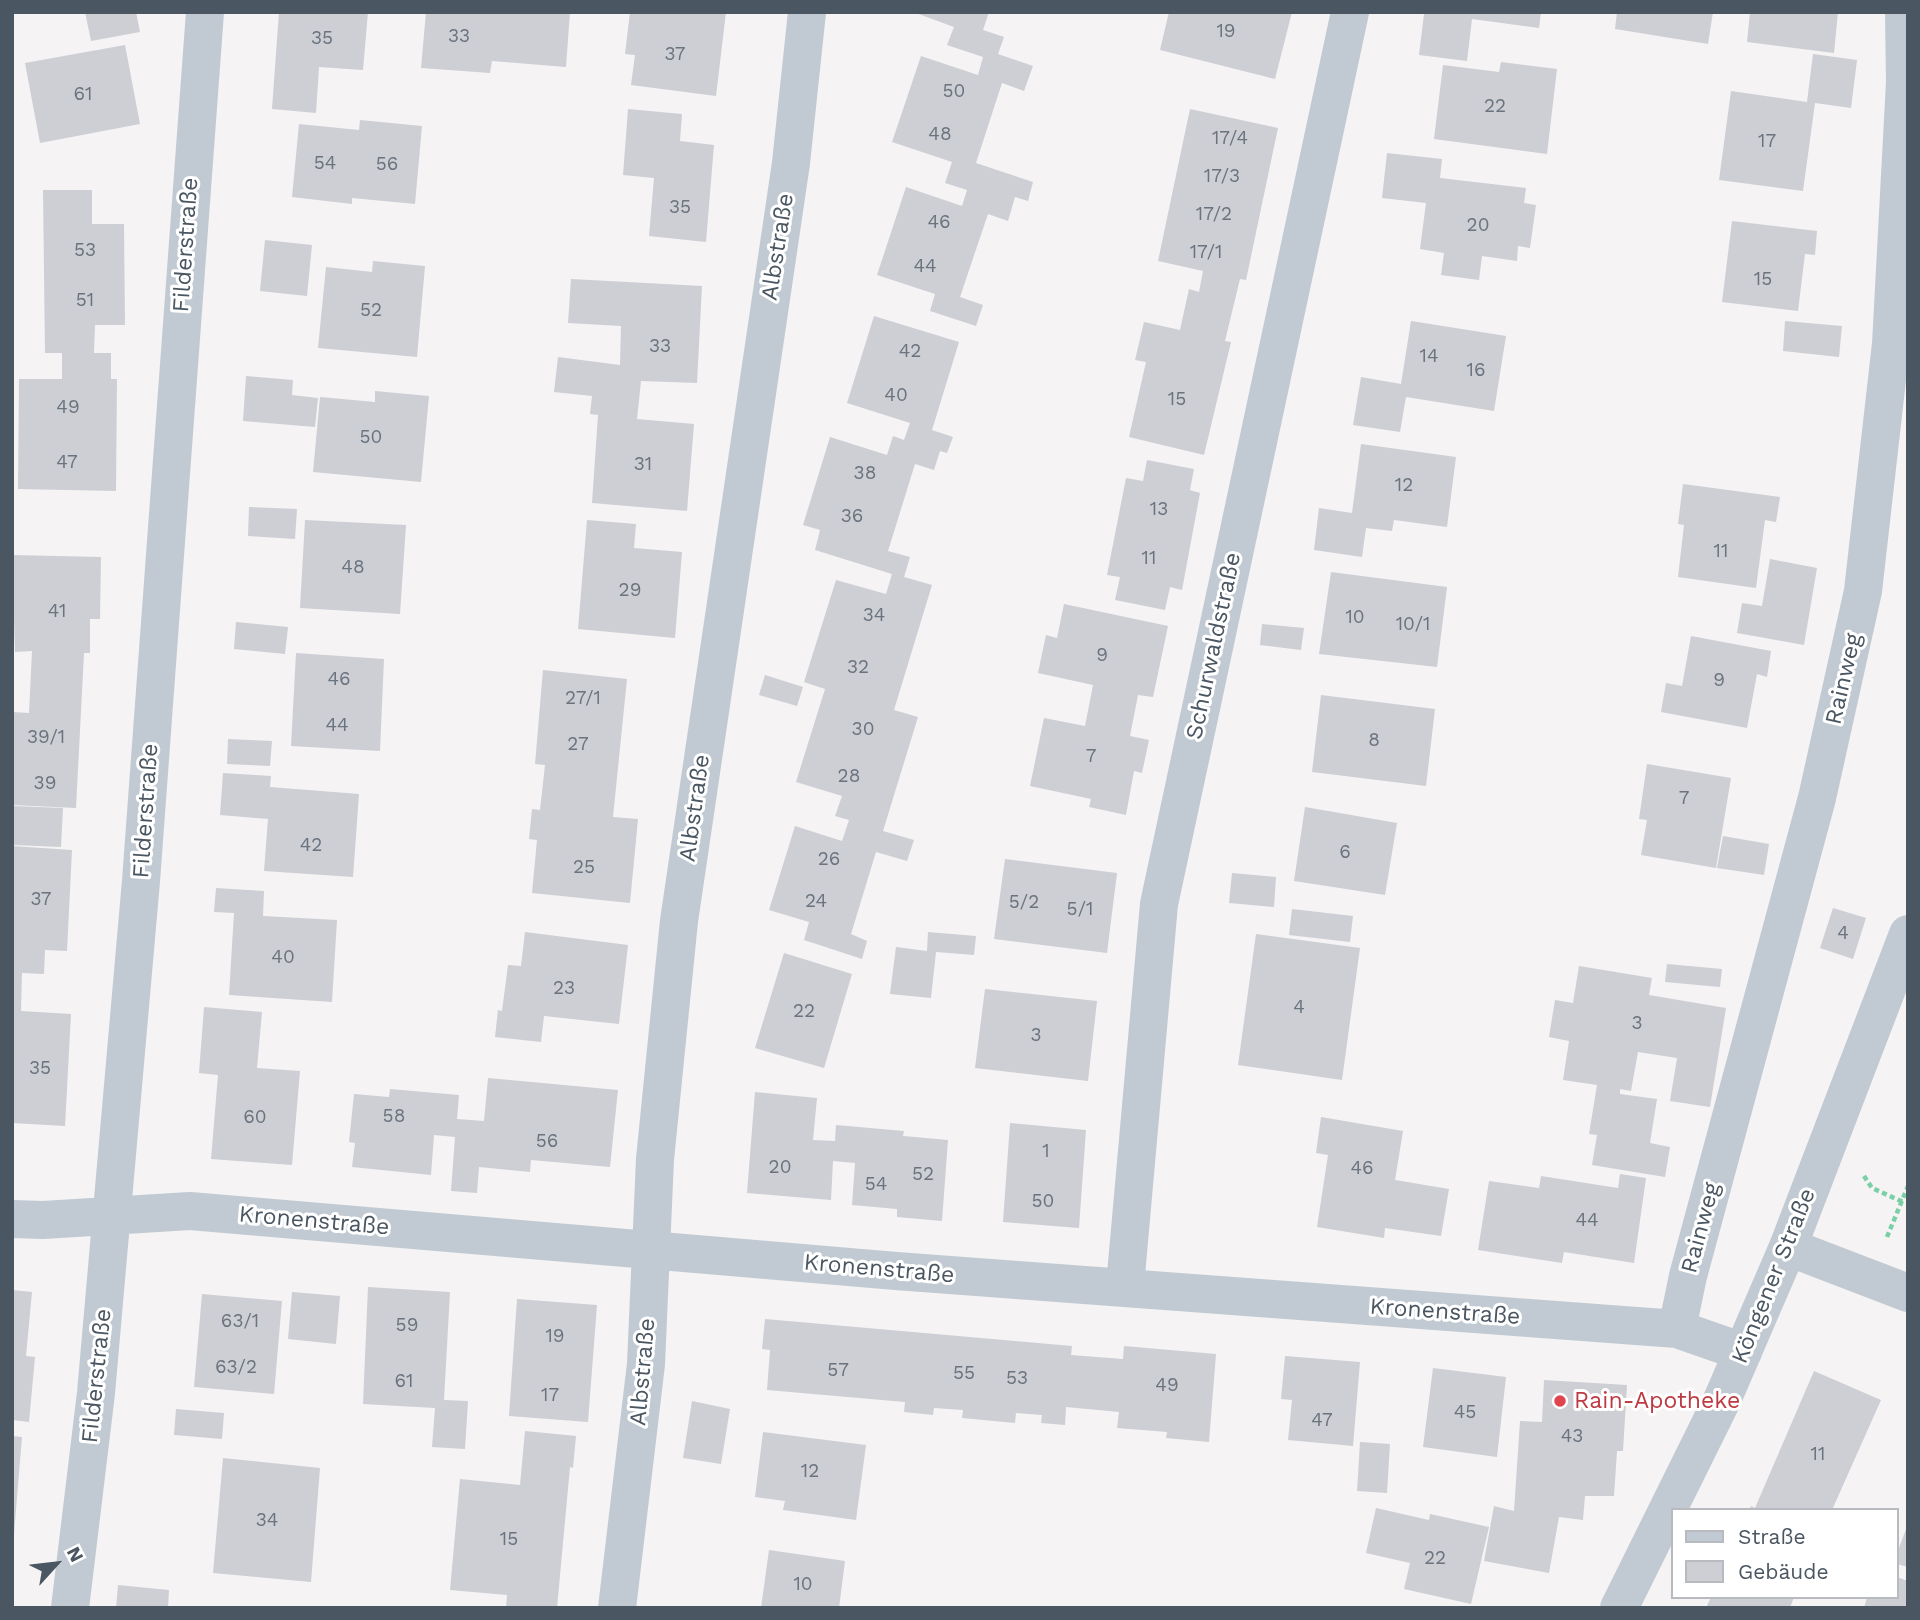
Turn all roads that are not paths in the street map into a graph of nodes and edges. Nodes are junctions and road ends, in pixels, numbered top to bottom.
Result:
1 (205, 12) edge
2 (807, 12) edge
3 (1349, 12) edge
4 (1904, 12) edge
5 (1908, 934) edge
6 (111, 1215) junction
7 (12, 1219) edge
8 (1788, 1247) junction
9 (649, 1251) junction
10 (1125, 1286) junction
11 (1908, 1293) edge
12 (1677, 1329) junction
13 (1743, 1352) junction
14 (70, 1608) edge
15 (617, 1608) edge
16 (1619, 1608) edge

1 - 6 street, Filderstraße
2 - 9 street, Albstraße
3 - 10 street, Schurwaldstraße
4 - 12 street, Rainweg
5 - 8 street, Köngener Straße
6 - 7 street, Kronenstraße
6 - 9 street, Kronenstraße
6 - 14 street, Filderstraße
8 - 11 street
8 - 13 street, Köngener Straße
9 - 10 street, Kronenstraße
9 - 15 street, Albstraße
10 - 12 street, Kronenstraße
12 - 13 street, Kronenstraße
13 - 16 street, Köngener Straße

